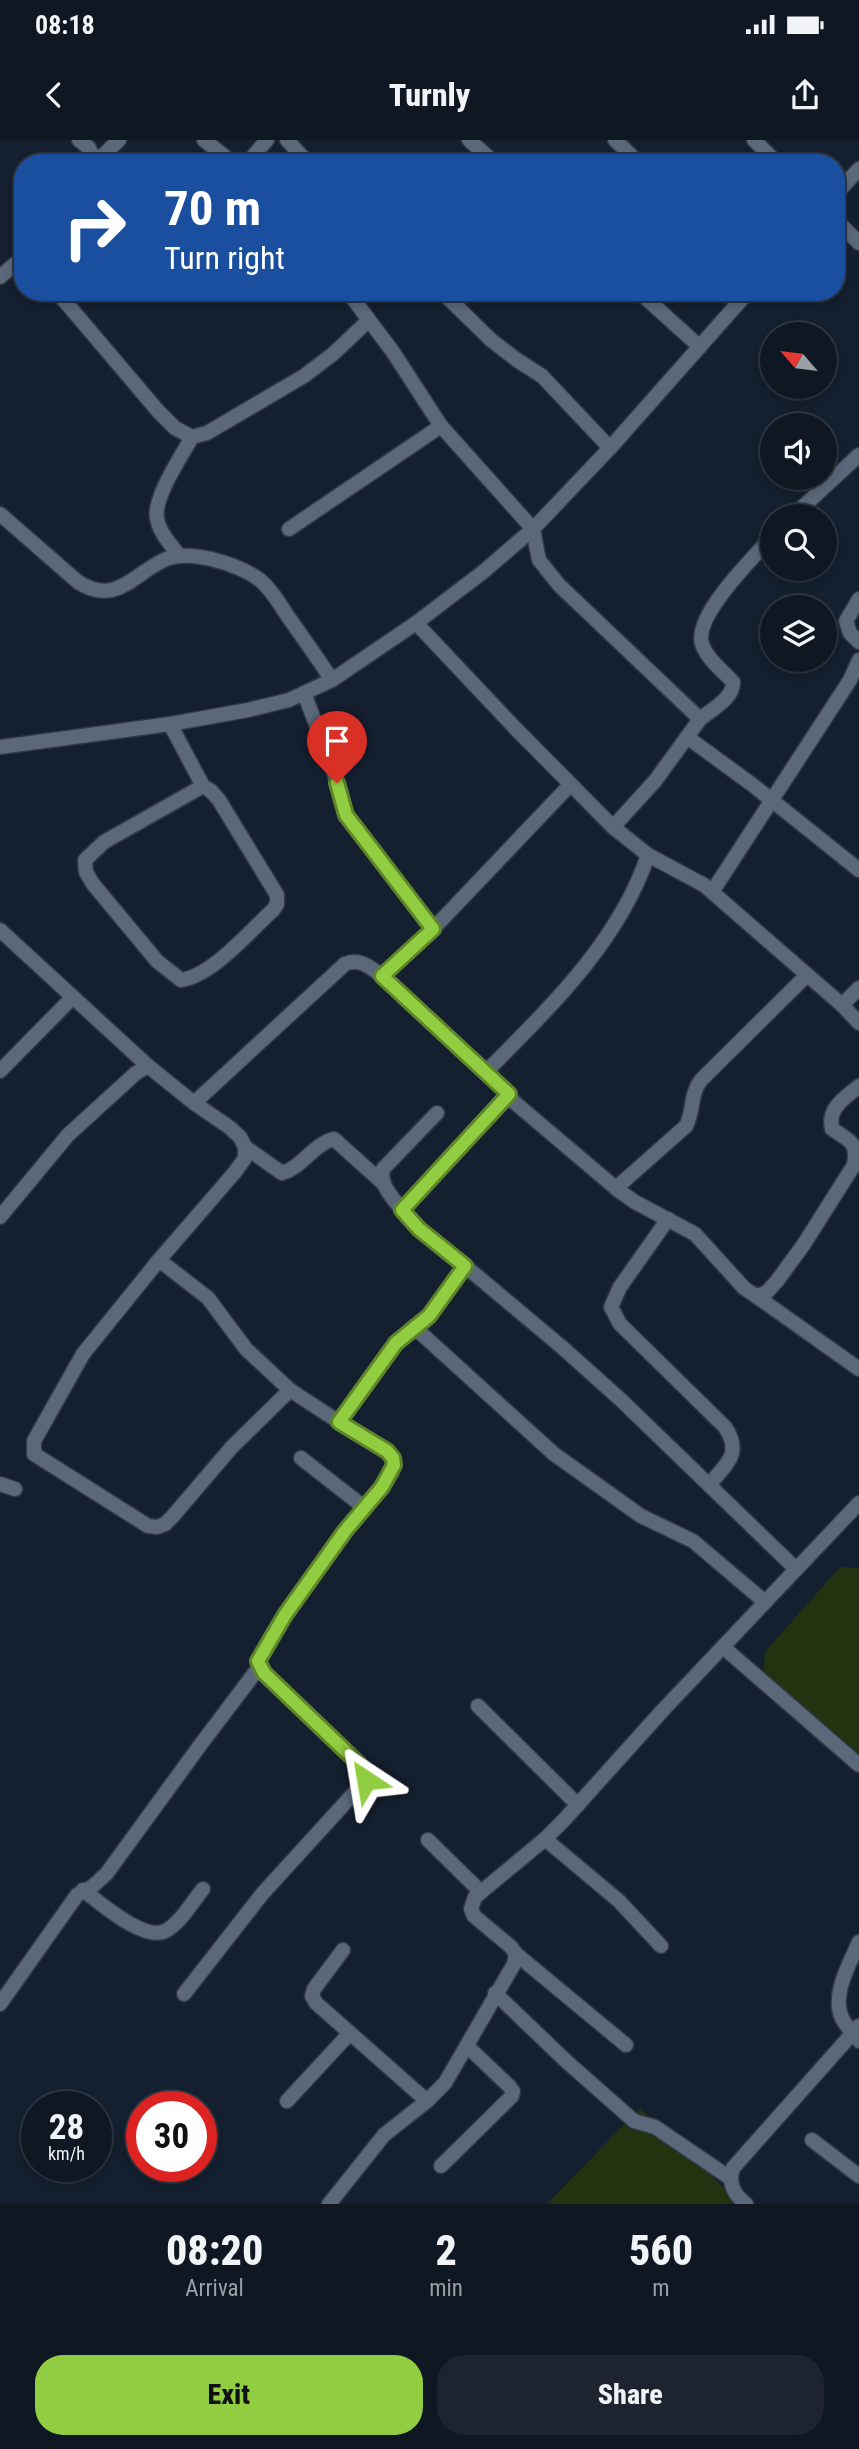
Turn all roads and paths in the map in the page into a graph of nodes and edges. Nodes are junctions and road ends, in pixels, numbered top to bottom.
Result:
1 (79, 140) edge
2 (119, 140) edge
3 (204, 140) edge
4 (267, 140) edge
5 (287, 140) edge
6 (469, 140) edge
7 (615, 140) edge
8 (754, 140) edge
9 (92, 154) edge
10 (104, 154) edge
11 (222, 154) edge
12 (255, 154) edge
13 (300, 154) edge
14 (485, 154) edge
15 (630, 154) edge
16 (768, 154) edge
17 (859, 169) edge
18 (845, 184) edge
19 (845, 229) edge
20 (859, 243) edge
21 (14, 265) edge
22 (0, 277) edge
23 (65, 301) edge
24 (355, 301) edge
25 (451, 301) edge
26 (649, 301) edge
27 (740, 301) edge
28 (369, 320) junction
29 (700, 346) junction
30 (441, 426) junction
31 (192, 437) junction
32 (610, 448) junction
33 (859, 455) edge
34 (806, 504) edge
35 (2, 519) edge
36 (289, 529) dead end
37 (533, 529) junction
38 (760, 550) edge
39 (179, 555) junction
40 (859, 599) edge
41 (416, 623) junction
42 (859, 642) edge
43 (859, 660) edge
44 (332, 680) junction
45 (855, 684) edge
46 (304, 693) junction
47 (700, 719) junction
48 (170, 724) junction
49 (687, 737) junction
50 (0, 747) edge
51 (570, 785) junction
52 (203, 786) junction
53 (773, 802) junction
54 (613, 827) junction
55 (648, 855) junction
56 (859, 870) edge
57 (712, 892) junction
58 (433, 929) junction
59 (0, 930) edge
60 (807, 975) junction
61 (382, 976) junction
62 (859, 988) edge
63 (73, 997) junction
64 (842, 1005) junction
65 (859, 1023) edge
66 (148, 1066) junction
67 (0, 1071) edge
68 (485, 1072) junction
69 (859, 1086) edge
70 (508, 1096) junction
71 (194, 1103) junction
72 (437, 1113) dead end
73 (245, 1147) junction
74 (383, 1183) junction
75 (616, 1188) junction
76 (402, 1210) junction
77 (0, 1217) edge
78 (668, 1219) junction
79 (159, 1260) junction
80 (465, 1266) junction
81 (756, 1296) junction
82 (414, 1327) junction
83 (859, 1369) edge
84 (290, 1390) junction
85 (339, 1422) junction
86 (301, 1458) dead end
87 (0, 1484) edge
88 (709, 1485) junction
89 (15, 1489) dead end
90 (859, 1503) edge
91 (365, 1508) junction
92 (796, 1569) junction
93 (765, 1602) junction
94 (723, 1647) junction
95 (260, 1667) junction
96 (478, 1706) dead end
97 (859, 1765) edge
98 (578, 1805) junction
99 (545, 1839) junction
100 (428, 1840) dead end
101 (203, 1889) dead end
102 (83, 1890) junction
103 (481, 1892) junction
104 (859, 1942) edge
105 (661, 1946) dead end
106 (343, 1950) dead end
107 (516, 1954) junction
108 (495, 1993) junction
109 (184, 1994) dead end
110 (0, 2004) edge
111 (350, 2033) junction
112 (857, 2033) edge
113 (626, 2045) dead end
114 (467, 2046) junction
115 (287, 2101) dead end
116 (427, 2101) junction
117 (812, 2140) dead end
118 (441, 2166) dead end
119 (859, 2176) edge
120 (730, 2178) junction
121 (329, 2204) edge
122 (746, 2204) edge

1 - 9 street
2 - 10 street
3 - 11 street
4 - 12 street
5 - 13 street
6 - 14 street
7 - 15 street
8 - 16 street
17 - 18 street
19 - 20 street
21 - 22 street
23 - 31 street
24 - 28 street
25 - 32 street
26 - 29 street
27 - 29 street
28 - 30 street
28 - 31 street
29 - 32 street
30 - 36 street
30 - 37 street
31 - 39 street
32 - 37 street
33 - 34 street
35 - 39 street
37 - 41 street
37 - 47 street
38 - 47 street
39 - 44 street
40 - 42 street
41 - 44 street
41 - 51 street
43 - 45 street
44 - 46 street
45 - 53 street
46 - 48 street
46 - 58 street
47 - 49 street
48 - 50 street
48 - 52 street
49 - 53 street
49 - 54 street
51 - 54 street
51 - 58 street
52 - 52 street
53 - 56 street
53 - 57 street
54 - 55 street
55 - 57 street
55 - 68 street
57 - 60 street
58 - 61 street
59 - 63 street
60 - 64 street
60 - 75 street
61 - 68 street
61 - 71 street
62 - 64 street
63 - 66 street
63 - 67 street
64 - 65 street
66 - 71 street
66 - 77 street
68 - 70 street
69 - 81 street
70 - 75 street
70 - 76 street
71 - 73 street
72 - 74 street
73 - 74 street
73 - 79 street
74 - 76 street
75 - 78 street
76 - 80 street
78 - 81 street
78 - 88 street
79 - 84 street
79 - 84 street
80 - 82 street
80 - 88 street
81 - 83 street
82 - 85 street
82 - 93 street
84 - 85 street
85 - 91 street
86 - 91 street
87 - 89 street
88 - 92 street
90 - 92 street
91 - 95 street
92 - 93 street
93 - 94 street
94 - 97 street
94 - 98 street
95 - 102 street
95 - 109 street
96 - 98 street
98 - 99 street
99 - 103 street
99 - 105 street
100 - 103 street
101 - 102 street
102 - 110 street
103 - 107 street
104 - 112 street
106 - 111 street
107 - 108 street
107 - 113 street
108 - 114 street
108 - 120 street
111 - 115 street
111 - 116 street
112 - 120 street
114 - 116 street
114 - 118 street
116 - 121 street
117 - 119 street
120 - 122 street

